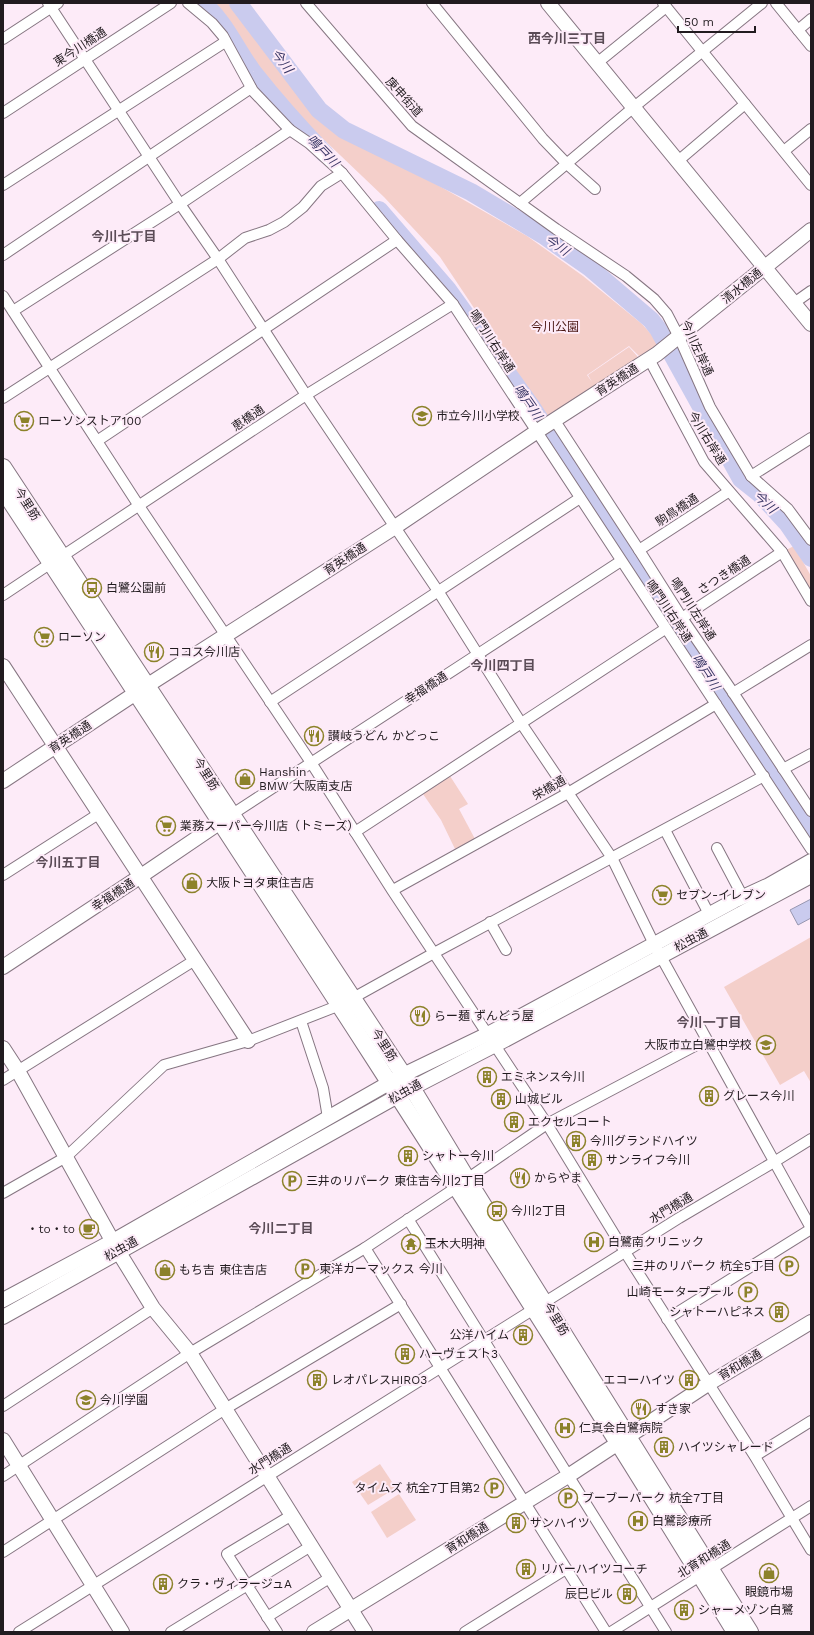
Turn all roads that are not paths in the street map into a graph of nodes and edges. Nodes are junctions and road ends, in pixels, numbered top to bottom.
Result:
1 (171, 3) edge
2 (188, 3) edge
3 (306, 3) edge
4 (432, 3) edge
5 (548, 3) edge
6 (762, 3) edge
7 (776, 3) edge
8 (52, 5) edge
9 (664, 5) edge
10 (811, 20) edge
11 (798, 30) junction
12 (3, 39) edge
13 (226, 42) junction
14 (811, 46) edge
15 (702, 52) junction
16 (85, 59) junction
17 (597, 63) junction
18 (251, 88) junction
19 (745, 104) junction
20 (634, 107) junction
21 (118, 110) junction
22 (3, 113) edge
23 (811, 129) edge
24 (290, 130) junction
25 (784, 151) junction
26 (150, 156) junction
27 (678, 161) junction
28 (566, 164) junction
29 (342, 173) junction
30 (3, 185) edge
31 (811, 185) edge
32 (595, 188) dead end
33 (520, 203) junction
34 (180, 204) junction
35 (811, 230) edge
36 (397, 240) junction
37 (3, 255) edge
38 (218, 259) junction
39 (765, 268) junction
40 (811, 291) edge
41 (3, 296) edge
42 (794, 303) junction
43 (453, 304) junction
44 (13, 311) junction
45 (811, 324) edge
46 (264, 330) junction
47 (672, 343) junction
48 (649, 359) junction
49 (49, 367) junction
50 (306, 395) junction
51 (3, 398) edge
52 (545, 427) junction
53 (811, 438) edge
54 (97, 441) junction
55 (3, 467) edge
56 (751, 476) junction
57 (3, 490) edge
58 (728, 492) junction
59 (580, 498) junction
60 (139, 506) junction
61 (395, 526) junction
62 (809, 534) edge
63 (639, 550) junction
64 (782, 552) junction
65 (56, 560) junction
66 (621, 561) junction
67 (438, 591) junction
68 (3, 595) edge
69 (811, 601) edge
70 (682, 618) junction
71 (665, 629) junction
72 (226, 635) junction
73 (811, 644) edge
74 (479, 654) junction
75 (3, 666) edge
76 (142, 689) junction
77 (733, 693) junction
78 (270, 702) junction
79 (716, 704) junction
80 (521, 724) junction
81 (55, 746) junction
82 (811, 754) edge
83 (312, 764) junction
84 (783, 769) junction
85 (764, 776) junction
86 (3, 781) edge
87 (568, 793) junction
88 (811, 811) edge
89 (100, 813) junction
90 (227, 818) junction
91 (665, 830) junction
92 (356, 832) junction
93 (717, 848) dead end
94 (811, 849) edge
95 (612, 858) junction
96 (811, 861) edge
97 (3, 874) edge
98 (141, 876) junction
99 (811, 876) edge
100 (392, 890) junction
101 (742, 897) junction
102 (709, 914) junction
103 (490, 922) junction
104 (506, 950) dead end
105 (657, 950) junction
106 (434, 953) junction
107 (196, 960) junction
108 (3, 967) edge
109 (346, 1002) junction
110 (301, 1020) junction
111 (492, 1040) junction
112 (706, 1040) junction
113 (248, 1041) junction
114 (3, 1048) edge
115 (18, 1071) junction
116 (3, 1080) edge
117 (401, 1085) junction
118 (328, 1118) junction
119 (547, 1124) junction
120 (811, 1139) edge
121 (66, 1157) junction
122 (774, 1162) junction
123 (462, 1183) junction
124 (3, 1193) edge
125 (408, 1218) junction
126 (811, 1228) edge
127 (115, 1246) junction
128 (365, 1248) junction
129 (625, 1252) junction
130 (3, 1300) edge
131 (401, 1304) junction
132 (540, 1306) junction
133 (153, 1308) junction
134 (3, 1317) edge
135 (667, 1319) junction
136 (811, 1322) edge
137 (484, 1340) junction
138 (190, 1353) junction
139 (440, 1368) junction
140 (708, 1384) junction
141 (3, 1406) edge
142 (226, 1409) junction
143 (811, 1421) edge
144 (624, 1439) junction
145 (3, 1440) edge
146 (755, 1456) junction
147 (19, 1466) junction
148 (3, 1476) edge
149 (267, 1476) junction
150 (568, 1476) junction
151 (524, 1502) junction
152 (811, 1506) edge
153 (292, 1514) junction
154 (792, 1518) junction
155 (53, 1520) junction
156 (312, 1546) junction
157 (811, 1550) edge
158 (3, 1552) edge
159 (566, 1569) junction
160 (706, 1573) junction
161 (331, 1577) junction
162 (93, 1585) junction
163 (247, 1585) junction
164 (651, 1608) junction
165 (352, 1609) junction
166 (267, 1617) junction
167 (19, 1632) edge
168 (122, 1632) edge
169 (171, 1632) edge
170 (277, 1632) edge
171 (314, 1632) edge
172 (366, 1632) edge
173 (465, 1632) edge
174 (606, 1632) edge
175 (610, 1632) edge
176 (666, 1632) edge
177 (735, 1632) edge
178 (750, 1632) edge

1 - 16 street, 東今川橋通
2 - 13 street, 鳴門川右岸通
3 - 33 street, 庚申街道
4 - 28 street
5 - 17 street
6 - 15 street
7 - 11 street
8 - 12 street
8 - 16 street
9 - 15 street
9 - 17 street
10 - 11 street
11 - 14 street
13 - 18 street, 鳴門川右岸通
13 - 21 street
15 - 19 street
15 - 20 street
16 - 21 street
16 - 22 street, 東今川橋通
17 - 20 street
18 - 24 street, 鳴門川右岸通
18 - 26 street
19 - 25 street
19 - 27 street
20 - 27 street
20 - 28 street
21 - 26 street
21 - 30 street
23 - 25 street
24 - 29 street, 鳴門川右岸通
24 - 34 street
25 - 31 street
26 - 34 street
26 - 37 street
27 - 39 street
28 - 32 street
28 - 33 street
29 - 36 street, 鳴門川右岸通
29 - 38 street
33 - 47 street, 今川左岸通
34 - 38 street
34 - 44 street
35 - 39 street, 清水橋通
36 - 43 street, 鳴門川右岸通
36 - 46 street
38 - 46 street
38 - 49 street
39 - 42 street
39 - 47 street, 清水橋通
40 - 42 street
41 - 44 street
42 - 45 street
43 - 50 street, 恵橋通
43 - 52 street, 鳴門川右岸通
44 - 49 street
46 - 50 street
46 - 54 street
47 - 48 street, 育英橋通
47 - 56 street, 今川左岸通
48 - 52 street, 育英橋通
48 - 58 street, 今川右岸通
49 - 51 street
49 - 54 street
50 - 60 street, 恵橋通
50 - 61 street
52 - 59 street, 鳴門川右岸通
52 - 61 street, 育英橋通
52 - 63 street, 鳴門川左岸通
53 - 56 street
54 - 60 street
55 - 65 main road, 今里筋
56 - 62 street, 今川左岸通
57 - 65 main road, 今里筋
58 - 63 street, 駒鳥橋通
58 - 64 street, 今川右岸通
59 - 66 street, 鳴門川右岸通
59 - 67 street
60 - 65 street, 恵橋通
60 - 72 street
61 - 67 street
61 - 72 street, 育英橋通
63 - 70 street, 鳴門川左岸通
64 - 69 street, 今川右岸通
64 - 70 street, さつき橋通
65 - 68 street, 恵橋通
65 - 76 main road, 今里筋
66 - 71 street, 鳴門川右岸通
66 - 74 street, 幸福橋通
67 - 74 street
67 - 78 street
70 - 77 street, 鳴門川左岸通
71 - 79 street, 鳴門川右岸通
71 - 80 street
72 - 76 street, 育英橋通
72 - 78 street
73 - 77 street
74 - 80 street
74 - 83 street, 幸福橋通
75 - 81 street
76 - 81 street, 育英橋通
76 - 90 main road, 今里筋
77 - 84 street, 鳴門川左岸通
78 - 83 street
79 - 85 street, 鳴門川右岸通
79 - 87 street, 栄橋通
80 - 87 street
80 - 92 street
81 - 86 street, 育英橋通
81 - 89 street
82 - 84 street
83 - 90 street, 幸福橋通
83 - 92 street
84 - 88 street, 鳴門川左岸通
85 - 91 street
85 - 94 street, 鳴門川右岸通
87 - 95 street
87 - 100 street, 栄橋通
89 - 97 street
89 - 98 street
90 - 98 street, 幸福橋通
90 - 109 main road, 今里筋
91 - 95 street
91 - 102 street
92 - 100 street
93 - 101 street
95 - 103 street
95 - 105 street
96 - 101 street, 松虫通
98 - 107 street
98 - 108 street, 幸福橋通
99 - 105 street, 松虫通
100 - 106 street
101 - 102 street, 松虫通
102 - 105 street, 松虫通
103 - 104 street
103 - 106 street
105 - 111 street, 松虫通
105 - 112 street
106 - 109 street
106 - 111 street
107 - 113 street
107 - 115 street
109 - 110 street
109 - 117 main road, 今里筋
110 - 113 street
110 - 118 street
111 - 117 street, 松虫通
111 - 119 street
112 - 119 street
112 - 122 street
113 - 121 street
114 - 115 street
115 - 116 street
115 - 121 street
117 - 118 street, 松虫通
117 - 123 main road, 今里筋
117 - 127 street, 松虫通
118 - 127 street, 松虫通
119 - 123 street
119 - 129 street
120 - 122 street, 水門橋通
121 - 124 street
121 - 127 street
122 - 126 street
122 - 129 street, 水門橋通
123 - 125 street
123 - 132 main road, 今里筋
125 - 128 street
125 - 137 street
126 - 135 street
127 - 130 street, 松虫通
127 - 133 street
127 - 134 street, 松虫通
128 - 131 street
128 - 138 street
129 - 132 street, 水門橋通
129 - 135 street
131 - 139 street
131 - 142 street
132 - 137 street, 水門橋通
132 - 144 main road, 今里筋
133 - 138 street
133 - 141 street
135 - 140 street
136 - 140 street, 育和橋通
137 - 139 street, 水門橋通
137 - 150 street
138 - 142 street
138 - 147 street
139 - 149 street, 水門橋通
139 - 151 street
140 - 144 street, 育和橋通
140 - 146 street
142 - 149 street
142 - 155 street
143 - 146 street
144 - 150 street, 育和橋通
144 - 160 main road, 今里筋
145 - 147 street
146 - 154 street
147 - 148 street
147 - 155 street
149 - 153 street
149 - 162 street, 水門橋通
150 - 151 street, 育和橋通
150 - 164 street
151 - 159 street
151 - 165 street, 育和橋通
152 - 154 street, 北育和橋通
153 - 156 street
153 - 163 street
154 - 157 street
154 - 160 street, 北育和橋通
155 - 158 street
155 - 162 street
156 - 161 street
156 - 163 street
159 - 173 street
159 - 174 street
160 - 164 street, 北育和橋通
160 - 177 main road, 今里筋
160 - 178 main road, 今里筋
161 - 165 street
161 - 166 street
162 - 167 street, 水門橋通
162 - 168 street
163 - 166 street
163 - 169 street
164 - 175 street, 北育和橋通
164 - 176 street
165 - 171 street, 育和橋通
165 - 172 street
166 - 170 street

